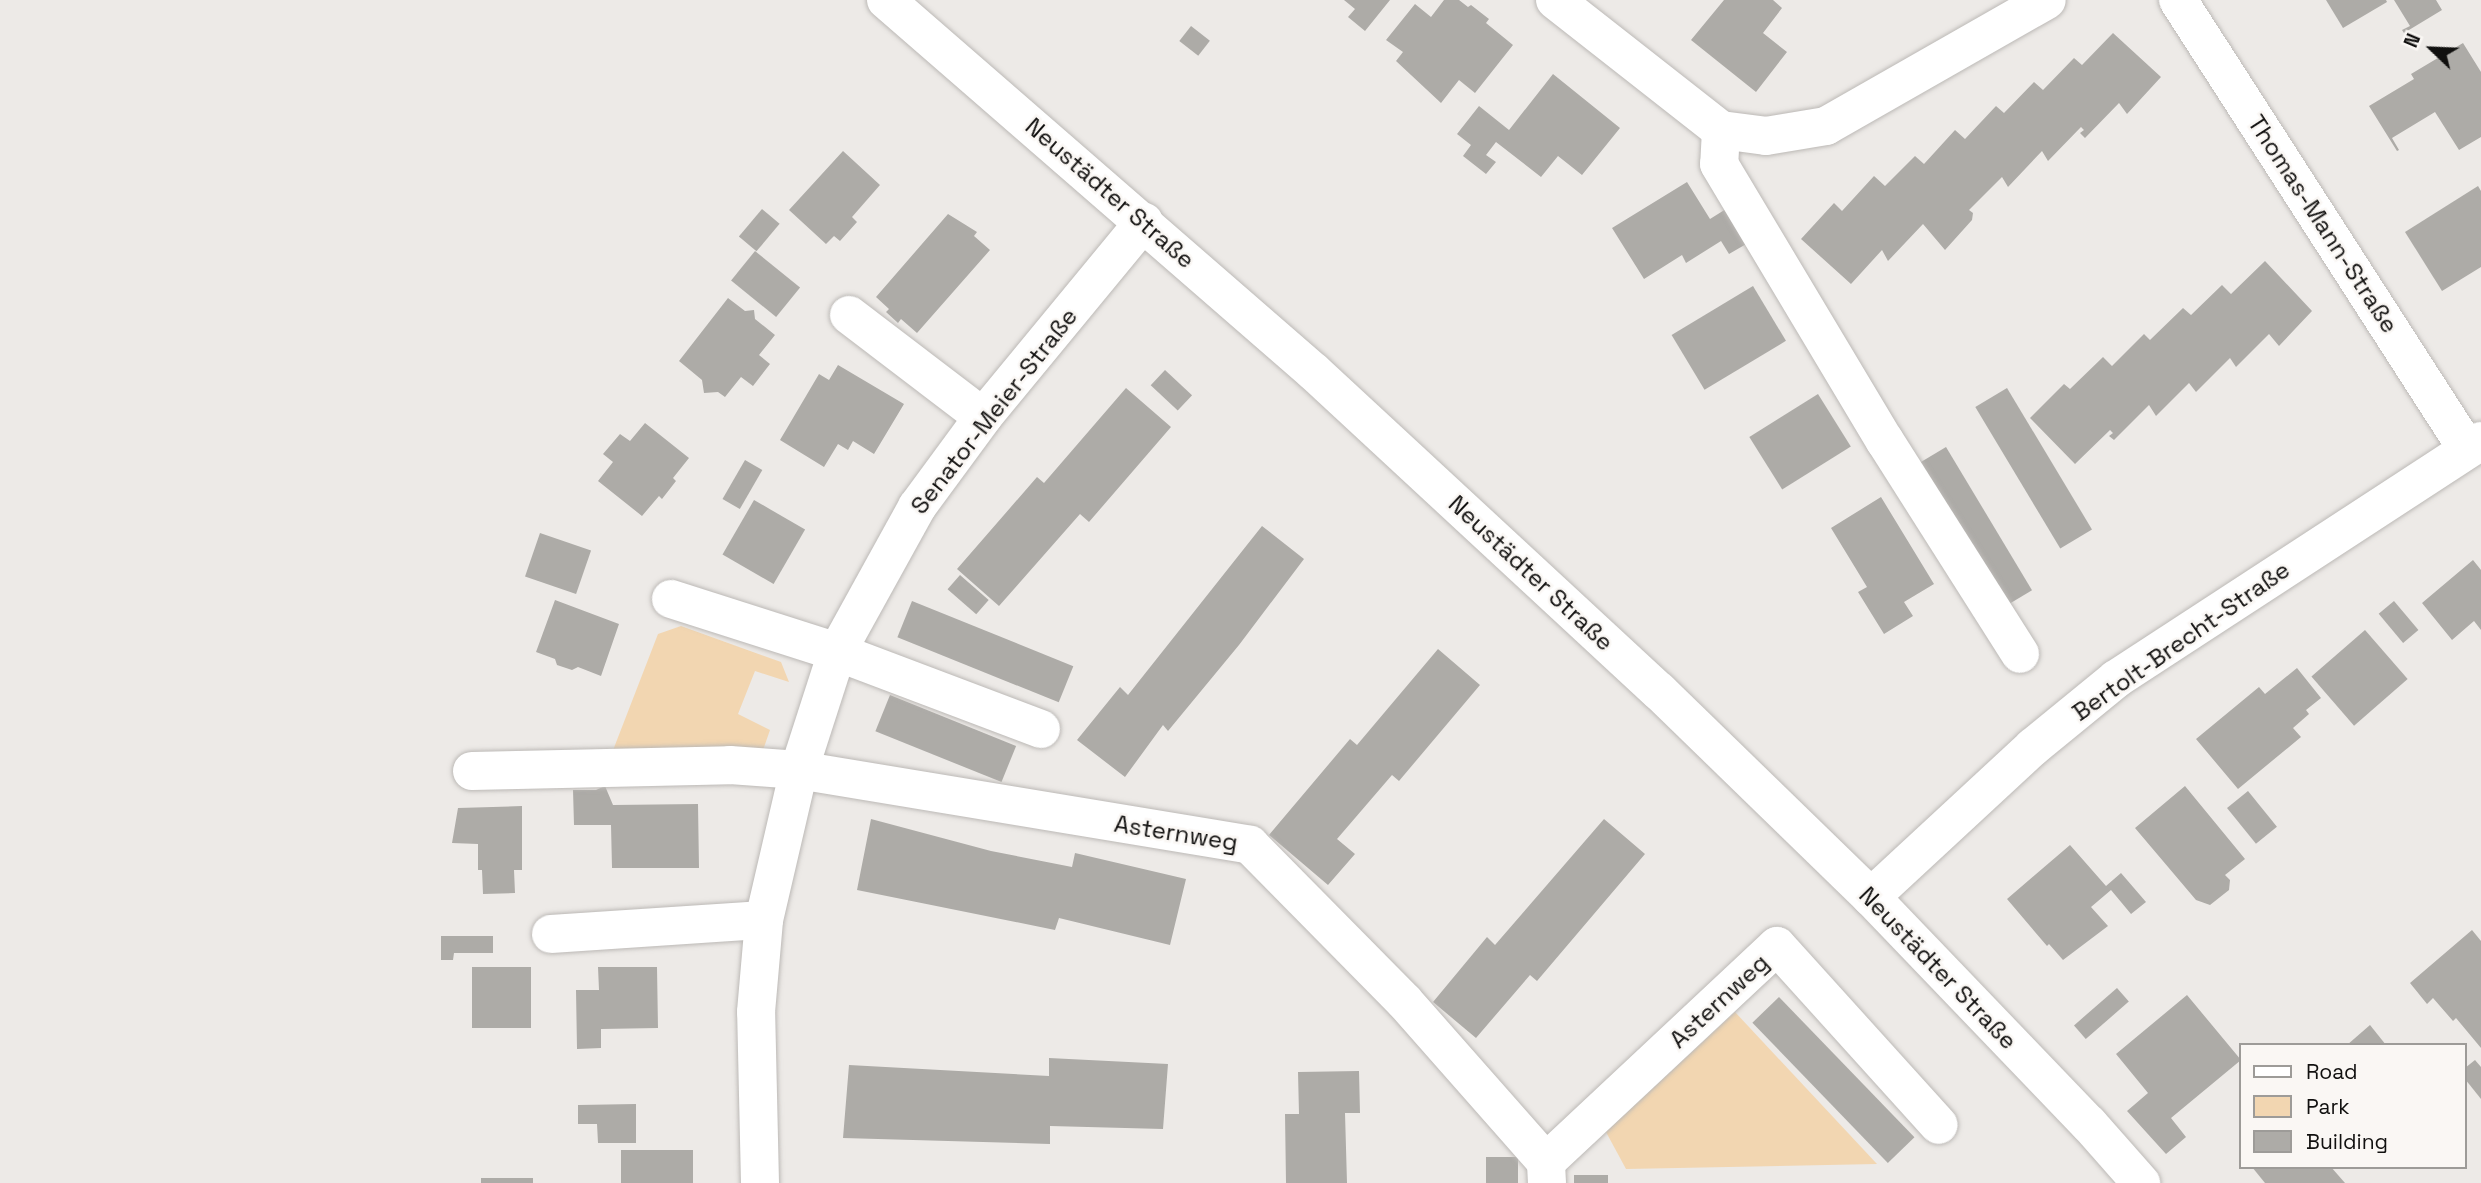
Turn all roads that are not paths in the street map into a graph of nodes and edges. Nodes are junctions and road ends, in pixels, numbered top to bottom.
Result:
1 (886, 0) edge
2 (1555, 0) edge
3 (2047, 0) edge
4 (2178, 0) edge
5 (1721, 130) junction
6 (1144, 222) junction
7 (849, 314) dead end
8 (983, 417) junction
9 (2474, 445) edge
10 (671, 599) dead end
11 (838, 652) junction
12 (2020, 654) dead end
13 (1041, 729) dead end
14 (799, 770) junction
15 (472, 771) dead end
16 (1871, 897) junction
17 (764, 920) junction
18 (551, 934) dead end
19 (1939, 1125) dead end
20 (1546, 1173) edge
21 (760, 1183) edge
22 (2141, 1183) edge

1 - 6 street, Neustädter Straße
2 - 5 street
3 - 5 street
4 - 9 street, Thomas-Mann-Straße
5 - 12 street
6 - 8 street, Senator-Meier-Straße
6 - 16 street, Neustädter Straße
7 - 8 street
8 - 11 street, Senator-Meier-Straße
9 - 16 street, Bertolt-Brecht-Straße
10 - 11 street
11 - 13 street
11 - 14 street, Senator-Meier-Straße
14 - 15 street, Asternweg
14 - 17 street, Senator-Meier-Straße
14 - 20 street, Asternweg
16 - 22 street, Neustädter Straße
17 - 18 street
17 - 21 street, Senator-Meier-Straße
19 - 20 street, Asternweg

